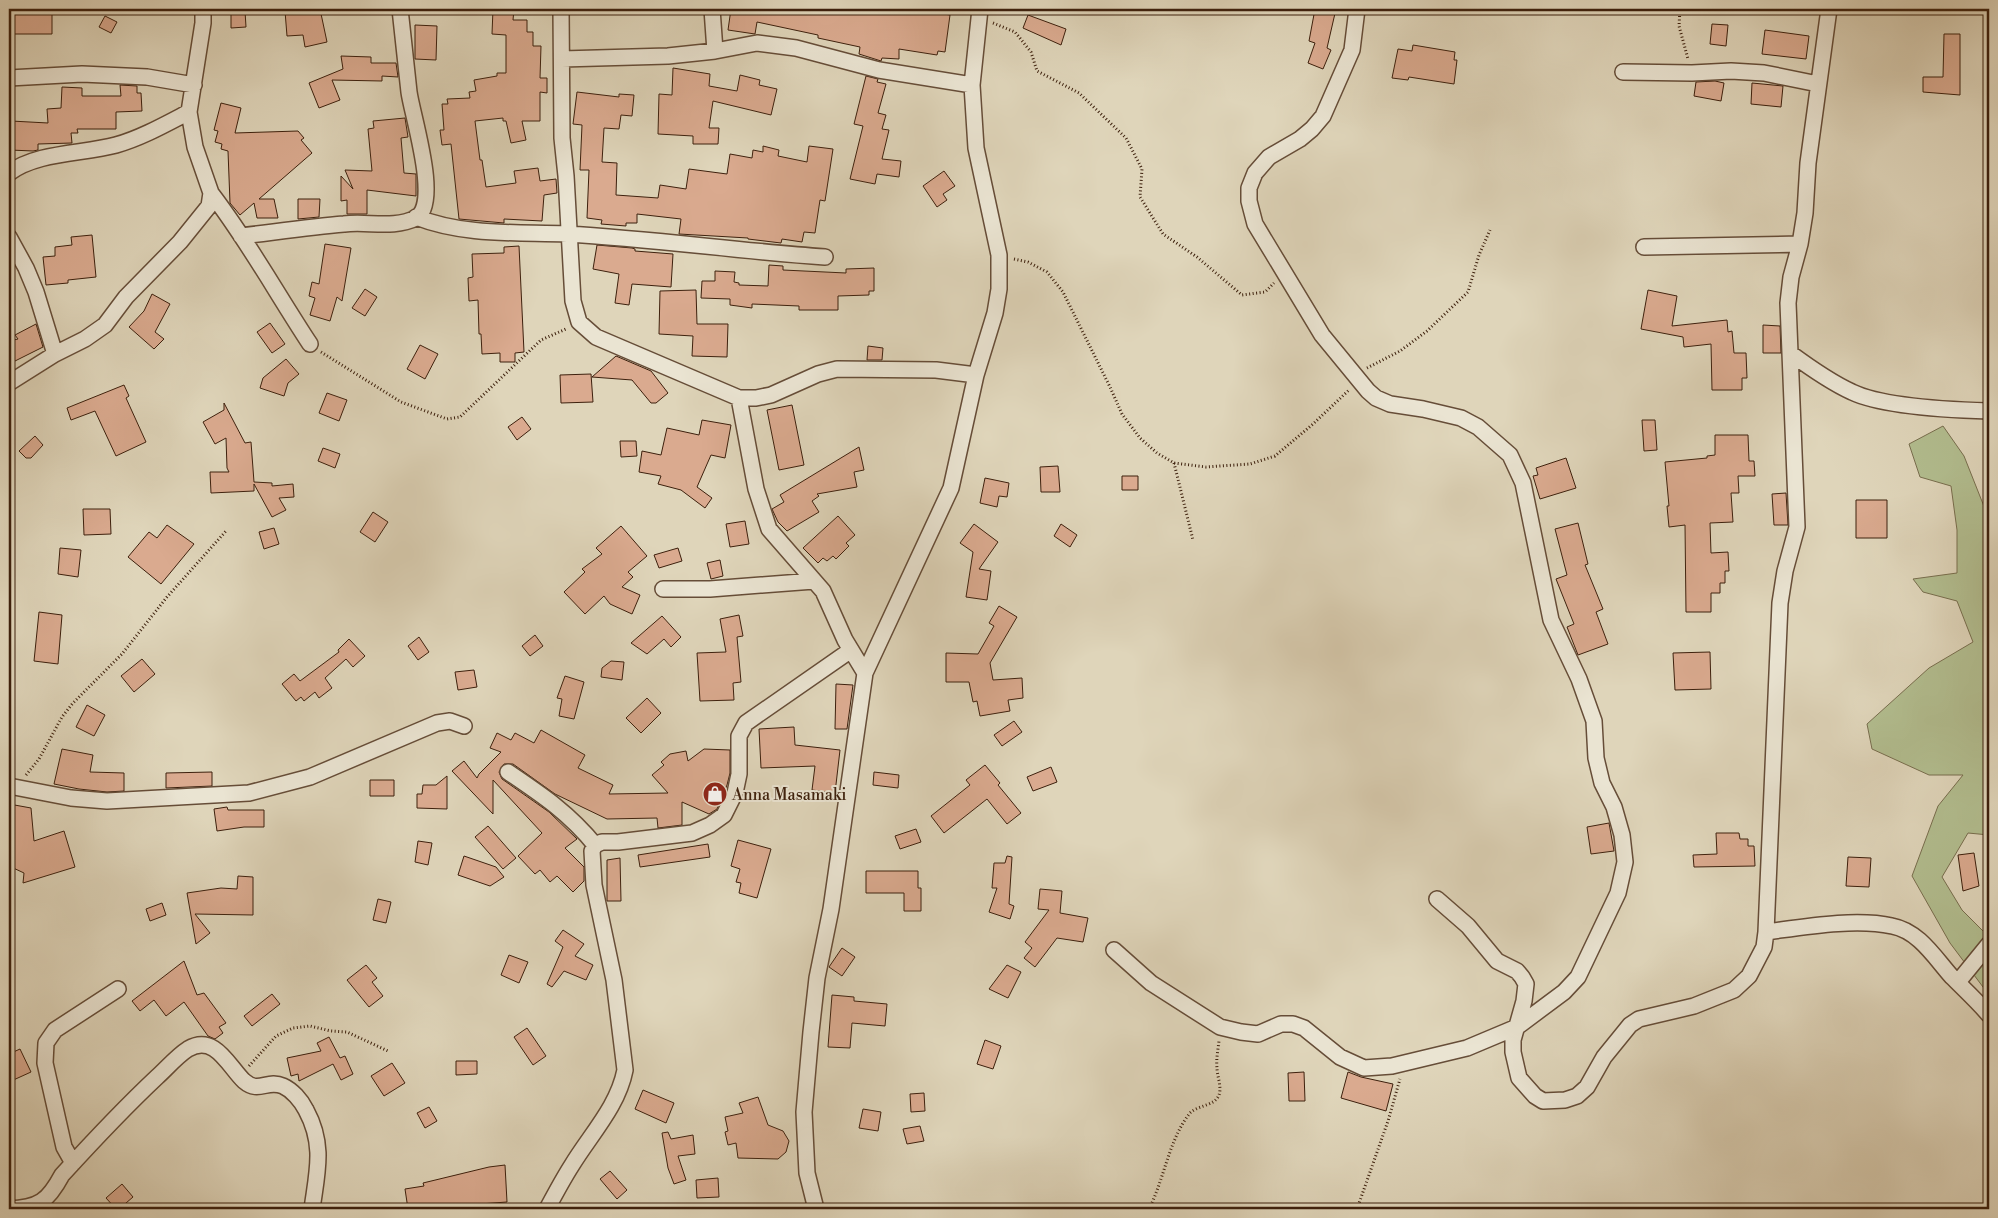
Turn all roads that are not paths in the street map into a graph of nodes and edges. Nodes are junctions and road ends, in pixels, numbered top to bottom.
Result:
1 (203, 9) edge
2 (400, 9) edge
3 (561, 9) edge
4 (712, 9) edge
5 (1357, 9) edge
6 (1829, 9) edge
7 (979, 13) edge
8 (715, 51) junction
9 (562, 59) junction
10 (1623, 72) dead end
11 (9, 78) edge
12 (1818, 84) junction
13 (194, 86) junction
14 (972, 86) junction
15 (189, 112) junction
16 (9, 173) edge
17 (211, 193) junction
18 (416, 217) junction
19 (568, 234) junction
20 (241, 236) junction
21 (9, 237) edge
22 (1800, 244) junction
23 (1644, 247) dead end
24 (825, 257) dead end
25 (310, 344) road end
26 (1790, 352) junction
27 (55, 354) junction
28 (976, 375) junction
29 (9, 383) edge
30 (739, 398) junction
31 (1989, 411) edge
32 (814, 581) junction
33 (663, 589) dead end
34 (851, 650) junction
35 (865, 673) junction
36 (464, 726) dead end
37 (508, 772) dead end
38 (12, 786) edge
39 (596, 845) junction
40 (1437, 899) dead end
41 (1766, 932) junction
42 (1989, 944) edge
43 (1114, 950) dead end
44 (1958, 982) junction
45 (118, 989) dead end
46 (1989, 1016) edge
47 (1517, 1027) junction
48 (73, 1163) junction
49 (9, 1209) edge
50 (312, 1209) edge
51 (547, 1209) edge
52 (816, 1209) edge

1 - 13 street
2 - 18 street
3 - 9 street
4 - 8 street
5 - 47 street
6 - 12 street
7 - 14 street
8 - 9 street
8 - 14 street
9 - 19 street
10 - 12 street
11 - 13 street
12 - 22 street
13 - 15 street
14 - 28 street
15 - 16 street
15 - 17 street
17 - 20 street
17 - 27 street
18 - 19 street
18 - 20 street
19 - 24 street
19 - 30 street
20 - 25 street
21 - 27 street
22 - 23 street
22 - 26 street
26 - 31 street
26 - 41 street
27 - 29 street
28 - 30 street
28 - 35 street
30 - 32 street
32 - 33 street
32 - 34 street
34 - 35 street
34 - 39 street
35 - 52 street
36 - 38 street
37 - 39 street
39 - 51 street
40 - 47 street
41 - 44 street
41 - 47 street
42 - 44 street
43 - 47 street
44 - 46 street
45 - 48 street
48 - 49 street
48 - 50 street

